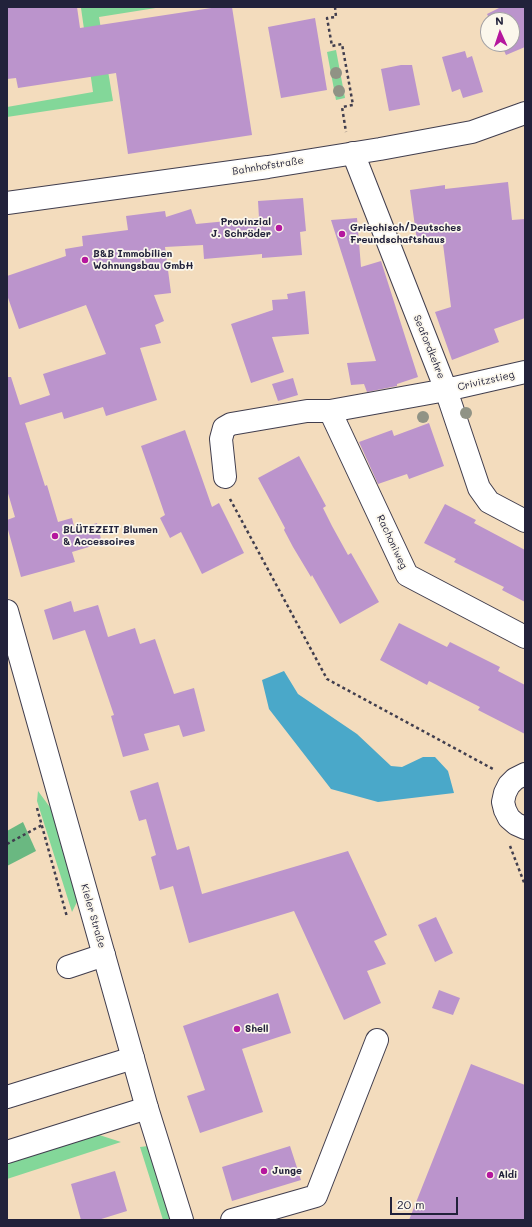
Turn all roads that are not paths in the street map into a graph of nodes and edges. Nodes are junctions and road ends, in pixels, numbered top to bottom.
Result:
1 (525, 113) edge
2 (350, 145) junction
3 (7, 202) edge
4 (525, 372) edge
5 (446, 390) junction
6 (330, 411) junction
7 (225, 477) road end
8 (525, 521) edge
9 (7, 611) edge
10 (525, 637) edge
11 (517, 779) edge
12 (521, 826) edge
13 (104, 955) junction
14 (68, 967) dead end
15 (377, 1040) dead end
16 (133, 1058) junction
17 (7, 1097) edge
18 (147, 1108) junction
19 (7, 1152) edge
20 (182, 1220) edge
21 (232, 1220) edge

1 - 2 main road, Bahnhofstraße
2 - 3 main road, Bahnhofstraße
2 - 5 main road, Seafordkehre
4 - 5 main road, Crivitzstieg
5 - 6 main road
5 - 8 main road, Seafordkehre
6 - 7 main road
6 - 10 main road, Rachoniweg
9 - 13 main road, Kieler Straße
11 - 12 main road
13 - 14 main road
13 - 16 main road, Kieler Straße
15 - 21 main road
16 - 17 main road
16 - 18 main road, Kieler Straße
18 - 19 main road
18 - 20 main road, Kieler Straße

